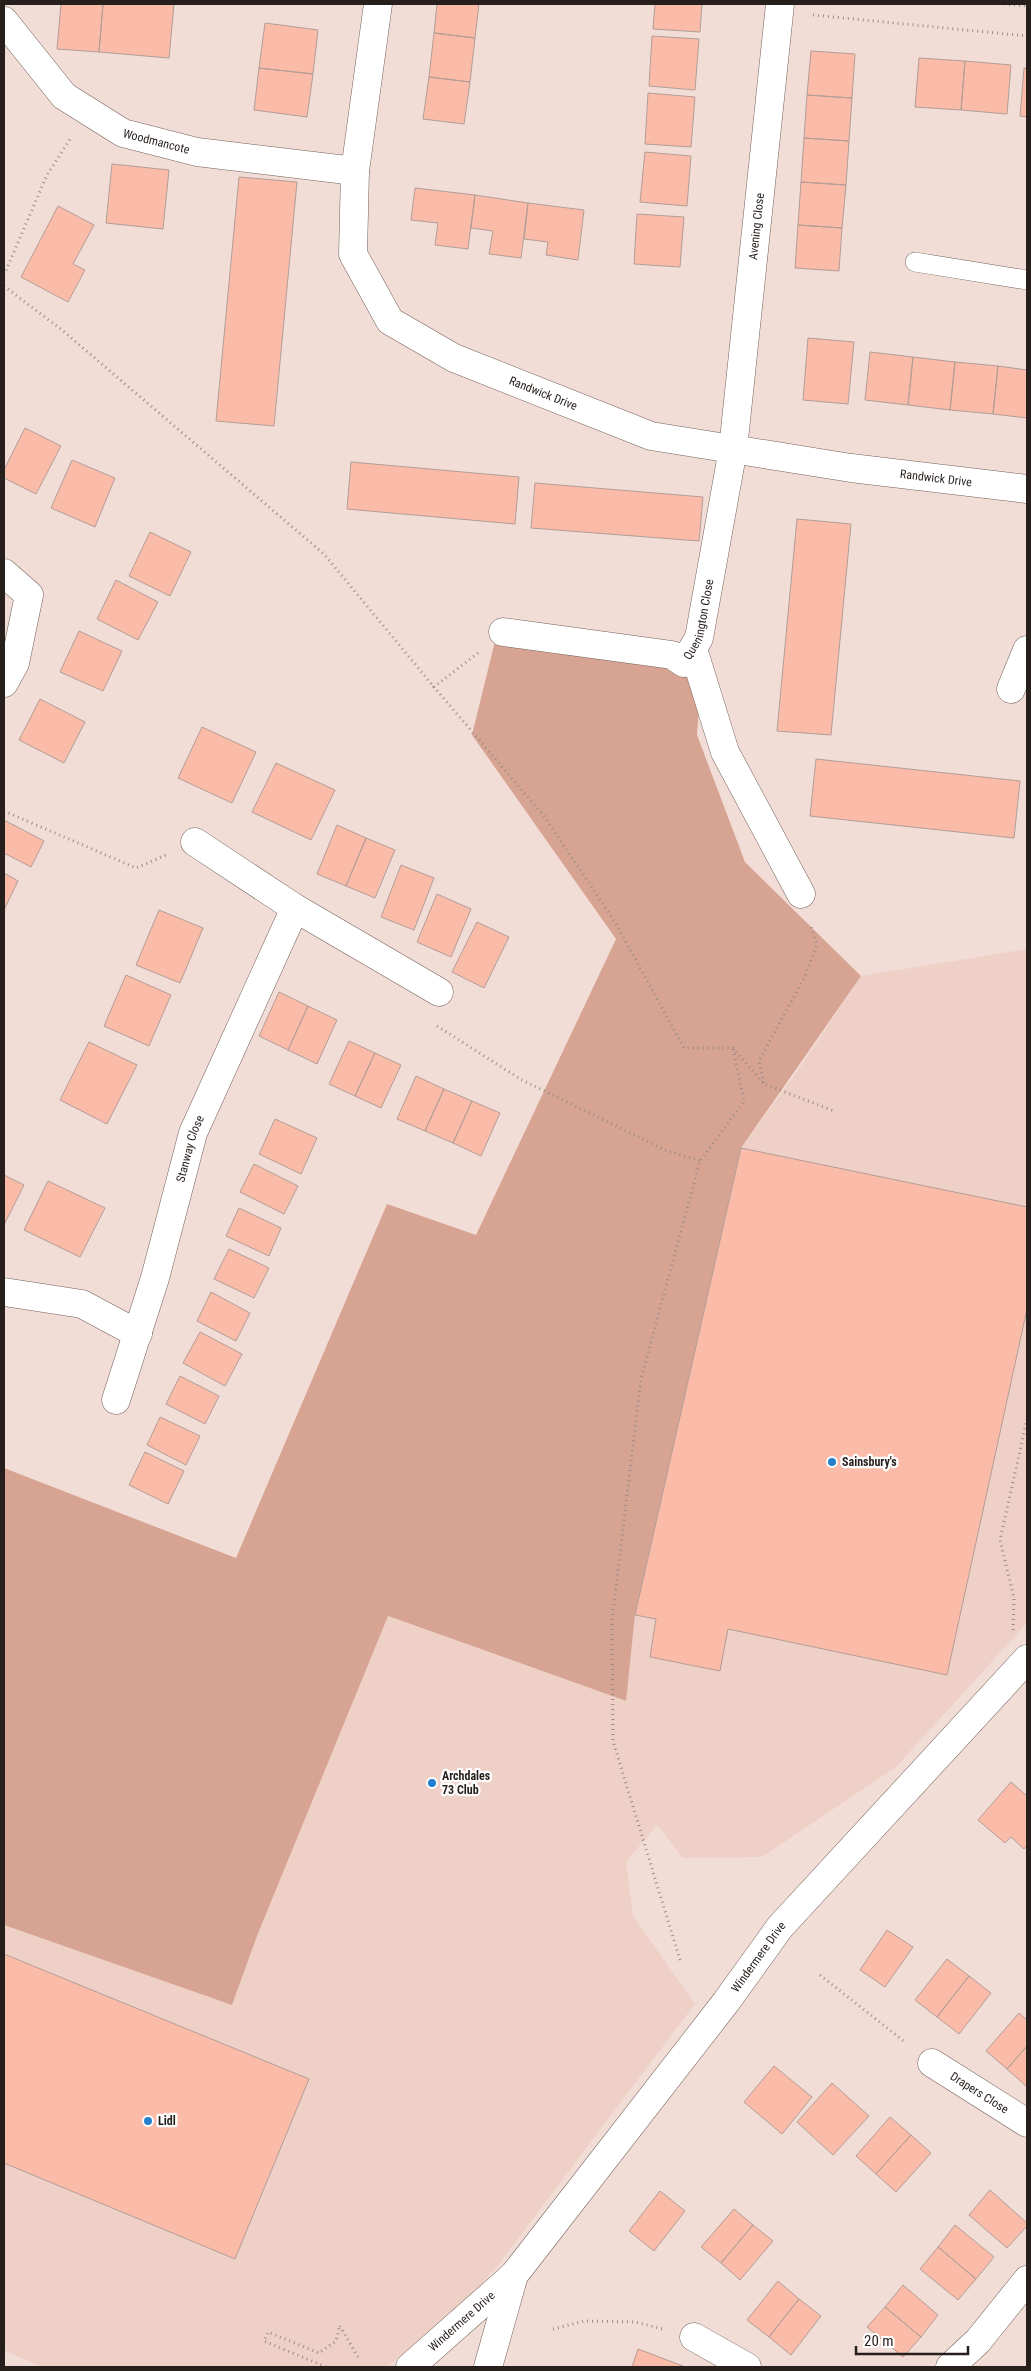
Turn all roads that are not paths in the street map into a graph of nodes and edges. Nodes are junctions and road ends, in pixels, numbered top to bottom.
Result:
1 (378, 4) edge
2 (780, 8) edge
3 (4, 21) edge
4 (355, 171) junction
5 (915, 262) dead end
6 (1027, 280) edge
7 (733, 449) junction
8 (1027, 489) edge
9 (4, 573) edge
10 (503, 632) road end
11 (693, 649) junction
12 (1027, 650) edge
13 (4, 683) edge
14 (1011, 689) dead end
15 (195, 842) road end
16 (801, 894) road end
17 (295, 908) junction
18 (439, 992) road end
19 (4, 1292) edge
20 (138, 1334) junction
21 (116, 1400) dead end
22 (1020, 1666) edge
23 (932, 2063) road end
24 (1027, 2123) edge
25 (514, 2275) junction
26 (1027, 2280) edge
27 (694, 2337) road end
28 (410, 2367) edge
29 (488, 2367) edge
30 (747, 2367) edge
31 (950, 2367) edge

1 - 4 street, Randwick Drive
2 - 7 street, Avening Close
3 - 4 street, Woodmancote
4 - 7 street, Randwick Drive
5 - 6 lane
7 - 8 street, Randwick Drive
7 - 11 street, Quenington Close
9 - 13 street
10 - 11 street, Quenington Close
11 - 16 street
12 - 14 street
15 - 17 street
17 - 18 street
17 - 20 street, Stanway Close
19 - 20 street
20 - 21 street, Stanway Close
22 - 25 street, Windermere Drive
23 - 24 street, Drapers Close
25 - 28 street, Windermere Drive
25 - 29 street, Windermere Drive
26 - 31 street
27 - 30 street

